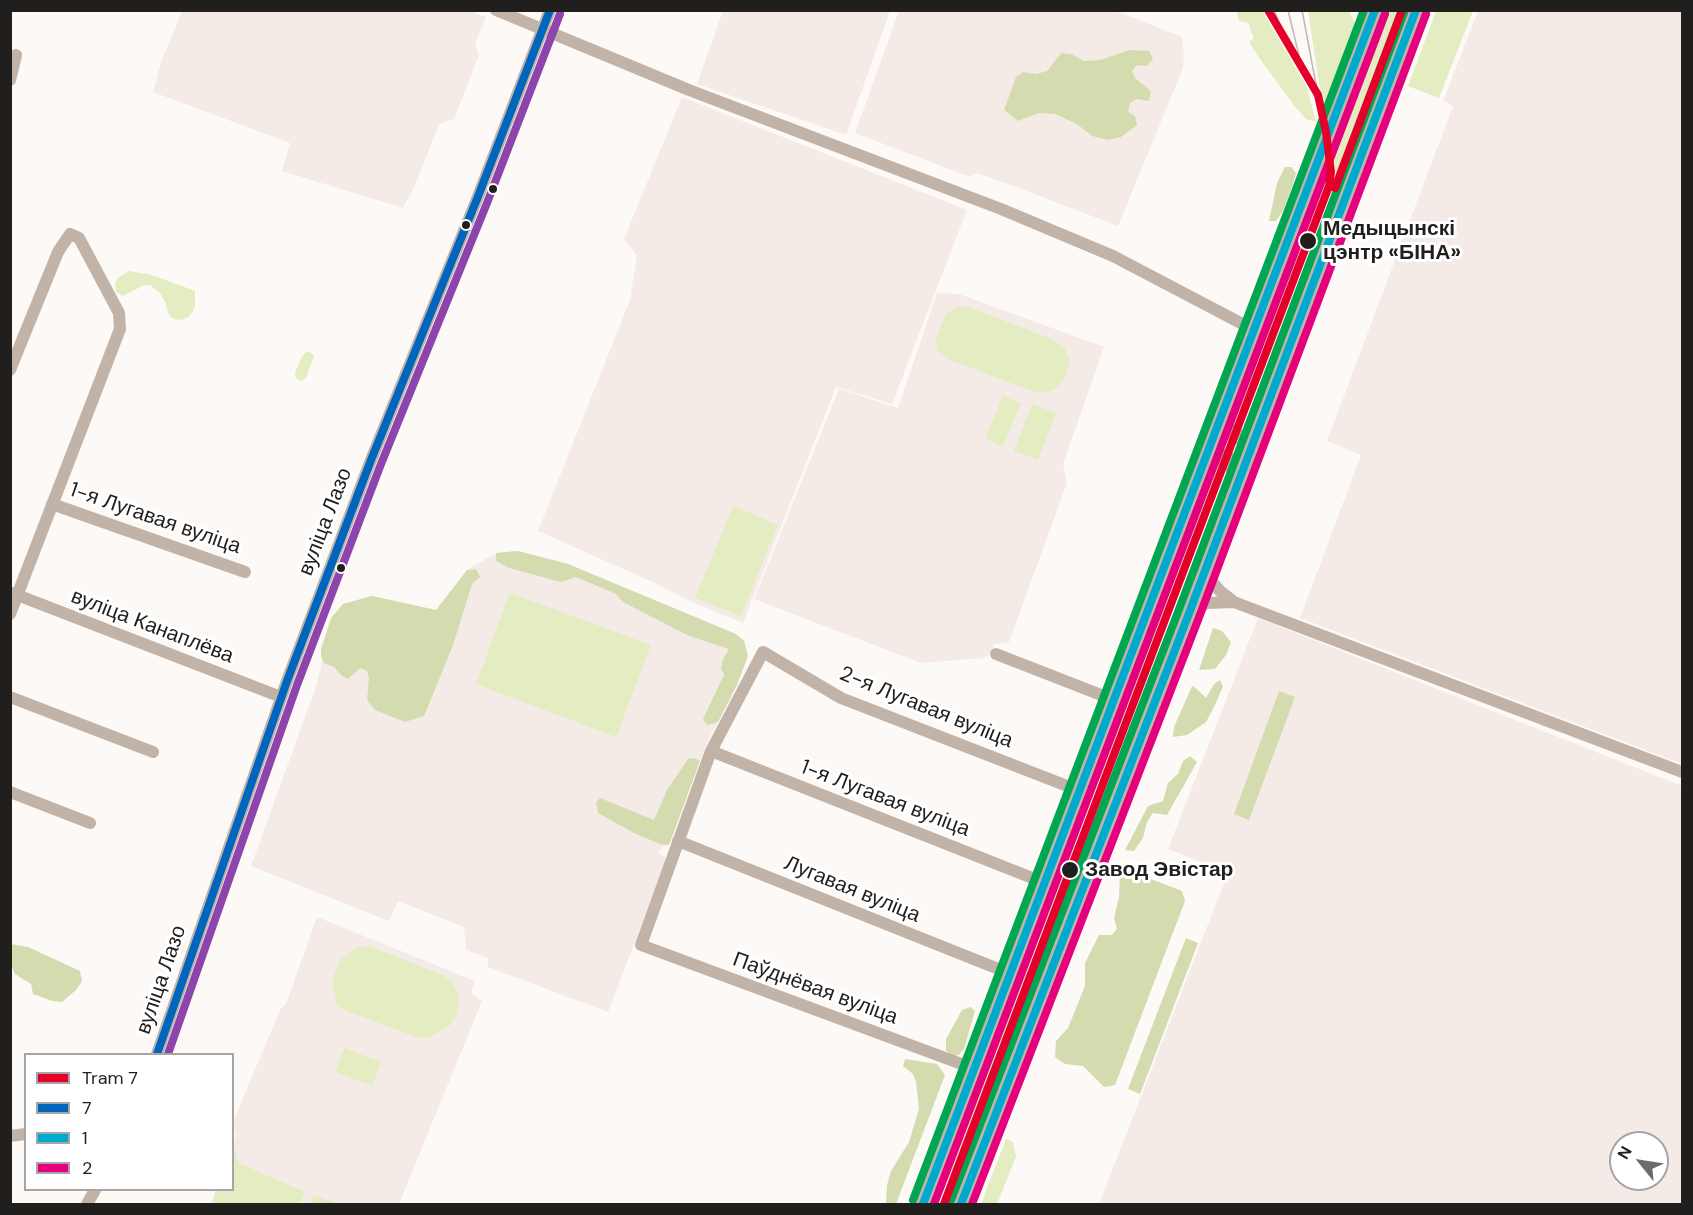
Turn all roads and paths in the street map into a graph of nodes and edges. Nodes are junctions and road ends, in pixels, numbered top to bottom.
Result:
1 (495, 10) edge
2 (550, 10) edge
3 (1375, 10) edge
4 (1416, 10) edge
5 (542, 30) junction
6 (16, 55) dead end
7 (10, 80) edge
8 (1254, 330) junction
9 (10, 370) edge
10 (1224, 406) junction
11 (1256, 430) junction
12 (1200, 469) junction
13 (1235, 486) junction
14 (52, 504) junction
15 (1206, 564) junction
16 (245, 572) dead end
17 (14, 594) edge
18 (1234, 602) junction
19 (10, 614) edge
20 (1188, 616) junction
21 (996, 654) dead end
22 (10, 697) edge
23 (281, 697) junction
24 (1114, 700) junction
25 (153, 752) dead end
26 (711, 752) junction
27 (1683, 772) edge
28 (1080, 791) junction
29 (10, 792) edge
30 (90, 823) dead end
31 (678, 842) junction
32 (1045, 883) junction
33 (1011, 974) junction
34 (157, 1053) edge
35 (975, 1069) junction
36 (923, 1204) edge
37 (961, 1204) edge

1 - 5 street
2 - 5 street, вуліца Лазо
3 - 8 main road
4 - 11 main road
5 - 8 street
5 - 23 street, вуліца Лазо
6 - 7 street
8 - 10 main road
9 - 14 street
10 - 11 main road
10 - 12 main road
11 - 13 main road
12 - 13 main road
12 - 24 main road
13 - 15 main road
14 - 16 street, 1-я Лугавая вуліца
14 - 17 street
15 - 18 street
15 - 20 main road
17 - 19 street
17 - 23 street, вуліца Канаплёва
18 - 20 street
18 - 27 street
20 - 37 main road
21 - 24 street
22 - 25 street
23 - 34 street, вуліца Лазо
24 - 28 main road
26 - 28 street, 2-я Лугавая вуліца
26 - 31 street
26 - 32 street, 1-я Лугавая вуліца
28 - 32 main road
29 - 30 street
31 - 33 street, Лугавая вуліца
31 - 35 street, Паўднёвая вуліца
32 - 33 main road
33 - 35 main road
35 - 36 main road

